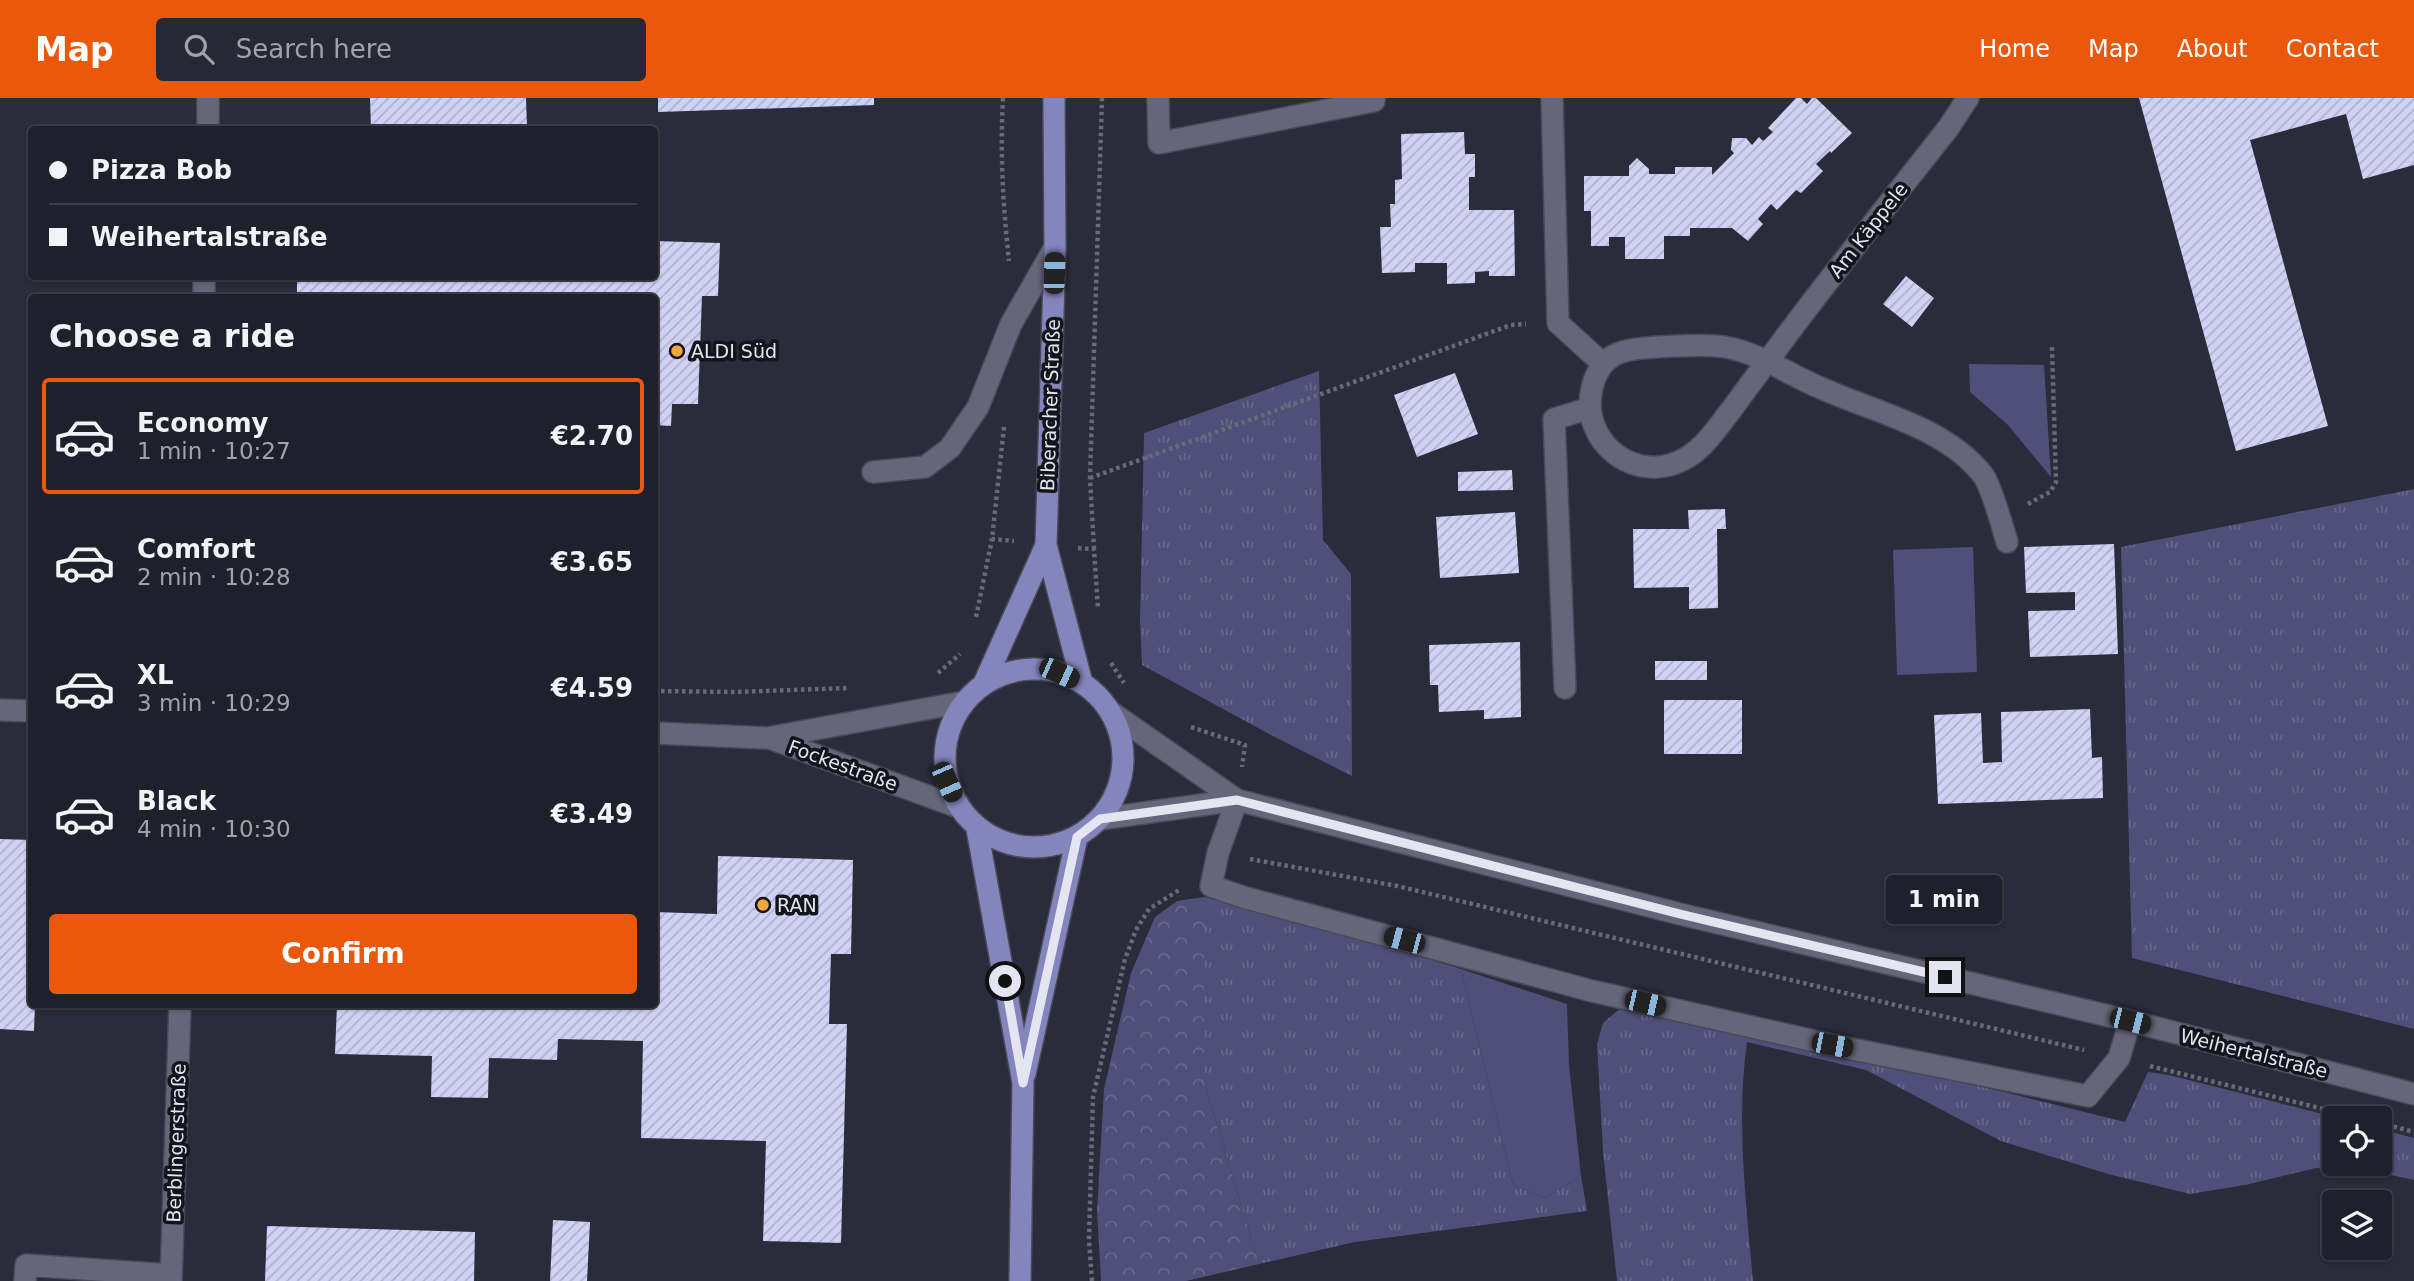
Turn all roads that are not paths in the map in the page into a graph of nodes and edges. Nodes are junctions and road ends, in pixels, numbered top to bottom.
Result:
1 (208, 98) edge
2 (1054, 98) edge
3 (1158, 98) edge
4 (1374, 98) edge
5 (1552, 98) edge
6 (1968, 98) edge
7 (208, 126) edge
8 (1055, 247) junction
9 (1768, 361) junction
10 (1603, 365) junction
11 (1590, 408) junction
12 (873, 472) dead end
13 (2007, 542) dead end
14 (1046, 545) junction
15 (984, 683) junction
16 (1082, 683) junction
17 (1564, 688) dead end
18 (964, 702) junction
19 (0, 710) edge
20 (28, 711) edge
21 (1111, 712) junction
22 (658, 733) edge
23 (767, 738) junction
24 (1237, 800) junction
25 (958, 807) junction
26 (1100, 819) junction
27 (977, 828) junction
28 (1077, 837) junction
29 (180, 1008) edge
30 (2130, 1021) junction
31 (1023, 1083) junction
32 (2414, 1094) edge
33 (171, 1278) edge
34 (25, 1281) edge
35 (1020, 1281) edge

1 - 7 street
2 - 8 main road, Biberacher Straße
3 - 4 street
5 - 10 street
6 - 9 street, Am Käppele
8 - 12 street
8 - 14 main road, Biberacher Straße
9 - 10 street
9 - 11 street, Am Käppele
9 - 13 street
10 - 11 street
11 - 17 street
14 - 15 main road, Biberacher Straße
14 - 16 main road, Biberacher Straße
15 - 16 main road
15 - 18 main road
16 - 21 main road
18 - 23 street, Fockestraße
18 - 25 main road
19 - 20 street
21 - 24 street, Weihertalstraße
21 - 26 main road
22 - 23 street, Fockestraße
23 - 25 street, Fockestraße
24 - 26 street, Weihertalstraße
24 - 30 street, Weihertalstraße
24 - 30 street
25 - 27 main road
26 - 28 main road
27 - 28 main road
27 - 31 main road
28 - 31 main road
29 - 33 street, Berblingerstraße
30 - 32 street, Weihertalstraße
31 - 35 main road
33 - 34 street

